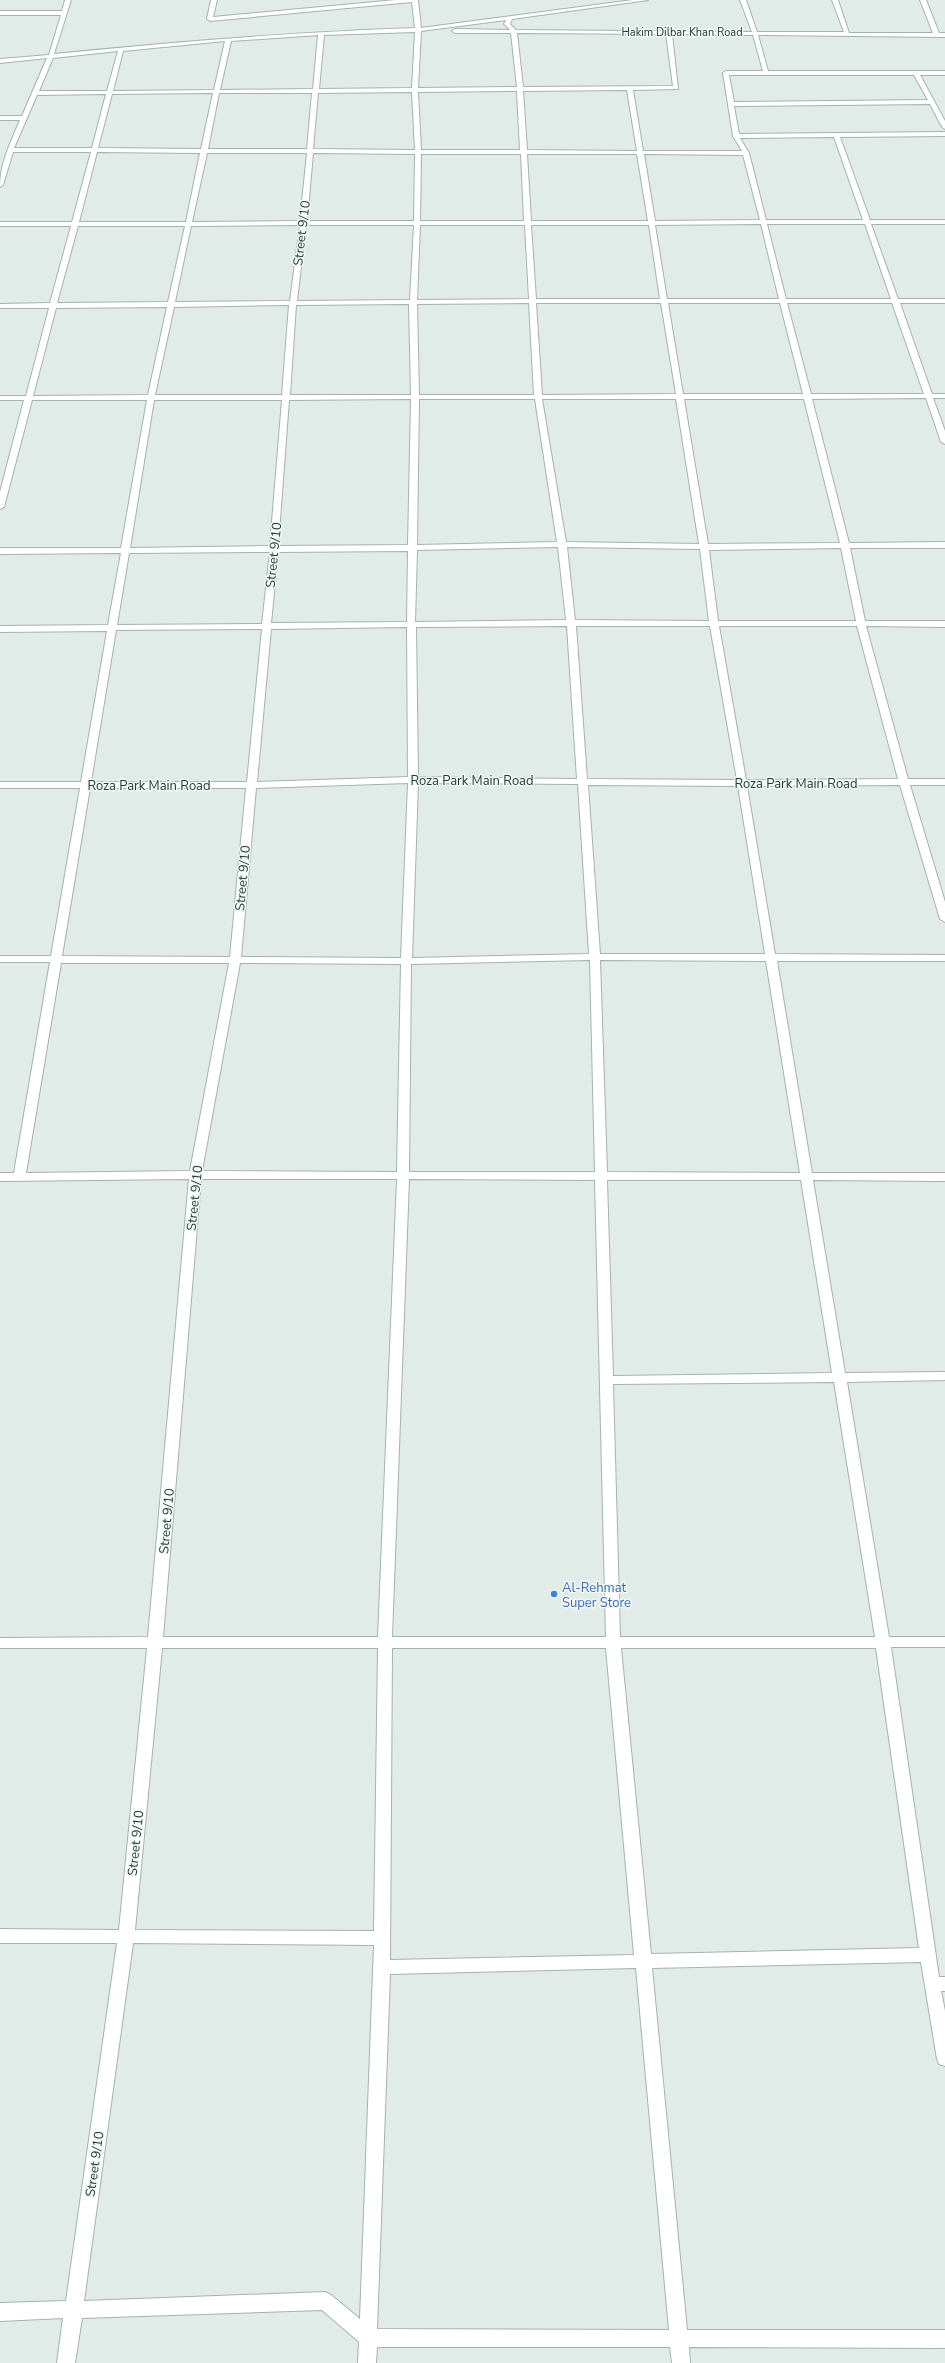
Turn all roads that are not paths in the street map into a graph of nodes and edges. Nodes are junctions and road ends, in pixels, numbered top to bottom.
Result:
1 (68, 0) edge
2 (214, 0) edge
3 (414, 0) edge
4 (644, 0) edge
5 (743, 0) edge
6 (835, 0) edge
7 (923, 0) edge
8 (0, 13) edge
9 (64, 13) junction
10 (515, 16) junction
11 (418, 30) junction
12 (514, 31) junction
13 (669, 32) junction
14 (321, 33) junction
15 (755, 33) junction
16 (847, 34) junction
17 (937, 35) junction
18 (945, 35) edge
19 (228, 39) junction
20 (121, 50) junction
21 (52, 56) junction
22 (0, 61) edge
23 (766, 73) junction
24 (916, 73) junction
25 (945, 73) edge
26 (415, 89) junction
27 (630, 89) junction
28 (520, 90) junction
29 (316, 91) junction
30 (110, 92) junction
31 (217, 92) junction
32 (35, 93) junction
33 (933, 102) junction
34 (731, 104) junction
35 (0, 118) edge
36 (24, 118) junction
37 (945, 127) edge
38 (945, 134) edge
39 (736, 136) junction
40 (837, 136) junction
41 (94, 150) junction
42 (9, 151) junction
43 (204, 151) junction
44 (310, 151) junction
45 (418, 151) junction
46 (524, 152) junction
47 (641, 152) junction
48 (0, 153) edge
49 (746, 153) junction
50 (0, 185) edge
51 (763, 222) junction
52 (867, 222) junction
53 (945, 222) edge
54 (652, 223) junction
55 (0, 224) edge
56 (417, 224) junction
57 (528, 224) junction
58 (188, 225) junction
59 (303, 225) junction
60 (74, 226) junction
61 (533, 301) junction
62 (664, 301) junction
63 (783, 301) junction
64 (895, 301) junction
65 (945, 301) edge
66 (413, 302) junction
67 (171, 304) junction
68 (293, 304) junction
69 (53, 305) junction
70 (0, 306) edge
71 (807, 396) junction
72 (929, 396) junction
73 (945, 396) edge
74 (287, 397) junction
75 (415, 397) junction
76 (538, 397) junction
77 (680, 397) junction
78 (0, 398) edge
79 (29, 398) junction
80 (151, 398) junction
81 (945, 442) edge
82 (0, 507) edge
83 (562, 544) junction
84 (945, 545) edge
85 (844, 546) junction
86 (704, 547) junction
87 (414, 548) junction
88 (274, 549) junction
89 (126, 550) junction
90 (0, 551) edge
91 (571, 623) junction
92 (411, 624) junction
93 (861, 624) junction
94 (945, 624) edge
95 (714, 625) junction
96 (266, 626) junction
97 (112, 628) junction
98 (0, 630) edge
99 (413, 780) junction
100 (582, 780) junction
101 (904, 782) junction
102 (945, 782) edge
103 (742, 783) junction
104 (0, 785) edge
105 (86, 785) junction
106 (251, 785) junction
107 (945, 919) edge
108 (595, 957) junction
109 (945, 958) edge
110 (0, 959) edge
111 (770, 959) junction
112 (56, 960) junction
113 (234, 960) junction
114 (406, 961) junction
115 (195, 1175) junction
116 (599, 1175) junction
117 (0, 1177) edge
118 (19, 1177) junction
119 (403, 1177) junction
120 (805, 1177) junction
121 (945, 1177) edge
122 (945, 1376) edge
123 (839, 1378) junction
124 (605, 1380) junction
125 (613, 1642) junction
126 (883, 1642) junction
127 (945, 1642) edge
128 (0, 1643) edge
129 (155, 1643) junction
130 (385, 1643) junction
131 (0, 1936) edge
132 (126, 1937) junction
133 (382, 1938) junction
134 (928, 1955) junction
135 (642, 1961) junction
136 (382, 1967) junction
137 (938, 1984) edge
138 (945, 2059) edge
139 (73, 2311) junction
140 (0, 2312) edge
141 (368, 2338) junction
142 (679, 2338) junction
143 (945, 2339) edge
144 (66, 2363) edge
145 (367, 2363) edge
146 (681, 2363) edge

1 - 9 street
2 - 3 street
3 - 11 street
4 - 10 street
5 - 15 street
6 - 16 street
7 - 17 street
8 - 9 street
9 - 21 street
10 - 11 street
10 - 12 street
11 - 12 street, Hakim Dilbar Khan Road
11 - 14 street
11 - 26 street
12 - 13 street, Hakim Dilbar Khan Road
12 - 28 street
13 - 15 street, Hakim Dilbar Khan Road
13 - 27 street
14 - 19 street
14 - 29 street, Street 9/10
15 - 16 street, Hakim Dilbar Khan Road
15 - 23 street
16 - 17 street, Hakim Dilbar Khan Road
17 - 18 street, Hakim Dilbar Khan Road
19 - 20 street
19 - 31 street
20 - 21 street
20 - 30 street
21 - 22 street
21 - 32 street
23 - 24 street
23 - 34 street
24 - 25 street
24 - 33 street
26 - 28 street
26 - 29 street
26 - 45 street
27 - 28 street
27 - 47 street
28 - 46 street
29 - 31 street
29 - 44 street, Street 9/10
30 - 31 street
30 - 32 street
30 - 41 street
31 - 43 street
32 - 36 street
33 - 34 street
33 - 37 street
34 - 39 street
35 - 36 street
36 - 42 street
38 - 40 street
39 - 40 street
39 - 49 street
40 - 52 street
41 - 42 street
41 - 43 street
41 - 60 street
42 - 48 street
42 - 50 street
43 - 44 street
43 - 58 street
44 - 45 street
44 - 59 street, Street 9/10
45 - 46 street
45 - 56 street
46 - 47 street
46 - 57 street
47 - 49 street
47 - 54 street
49 - 51 street
51 - 52 street
51 - 54 street
51 - 63 street
52 - 53 street
52 - 64 street
54 - 57 street
54 - 62 street
55 - 60 street
56 - 57 street
56 - 59 street
56 - 66 street
57 - 61 street
58 - 59 street
58 - 60 street
58 - 67 street
59 - 68 street, Street 9/10
60 - 69 street
61 - 62 street
61 - 66 street
61 - 76 street
62 - 63 street
62 - 77 street
63 - 64 street
63 - 71 street
64 - 65 street
64 - 72 street
66 - 68 street
66 - 75 street
67 - 68 street
67 - 69 street
67 - 80 street
68 - 74 street, Street 9/10
69 - 70 street
69 - 79 street
71 - 72 street
71 - 77 street
71 - 85 street
72 - 73 street
72 - 81 street
74 - 75 street
74 - 80 street
74 - 88 street, Street 9/10
75 - 76 street
75 - 87 street
76 - 77 street
76 - 83 street
77 - 86 street
78 - 79 street
79 - 80 street
79 - 82 street
80 - 89 street
83 - 86 street
83 - 87 street
83 - 91 street
84 - 85 street
85 - 86 street
85 - 93 street
86 - 95 street
87 - 88 street
87 - 92 street
88 - 89 street
88 - 96 street, Street 9/10
89 - 90 street
89 - 97 street
91 - 92 street
91 - 95 street
91 - 100 street
92 - 96 street
92 - 99 street
93 - 94 street
93 - 95 street
93 - 101 street
95 - 103 street
96 - 97 street
96 - 106 street, Street 9/10
97 - 98 street
97 - 105 street
99 - 100 street, Roza Park Main Road
99 - 106 street, Roza Park Main Road
99 - 114 street
100 - 103 street, Roza Park Main Road
100 - 108 street
101 - 102 street, Roza Park Main Road
101 - 103 street, Roza Park Main Road
101 - 107 street
103 - 111 street
104 - 105 street, Roza Park Main Road
105 - 106 street, Roza Park Main Road
105 - 112 street
106 - 113 street, Street 9/10
108 - 111 street
108 - 114 street
108 - 116 street
109 - 111 street
110 - 112 street
111 - 120 street
112 - 113 street
112 - 118 street
113 - 114 street
113 - 115 street, Street 9/10
114 - 119 street
115 - 118 street
115 - 119 street
115 - 129 street, Street 9/10
116 - 119 street
116 - 120 street
116 - 124 street
117 - 118 street
119 - 130 street
120 - 121 street
120 - 123 street
122 - 123 street
123 - 124 street
123 - 126 street
124 - 125 street
125 - 126 street
125 - 130 street
125 - 135 street
126 - 127 street
126 - 134 street
128 - 129 street
129 - 130 street
129 - 132 street, Street 9/10
130 - 133 street
131 - 132 street
132 - 133 street
132 - 139 street, Street 9/10
133 - 136 street
134 - 135 street
134 - 137 street
135 - 136 street
135 - 142 street
136 - 141 street
137 - 138 street
139 - 140 street
139 - 141 street
139 - 144 street, Street 9/10
141 - 142 street
141 - 145 street
142 - 143 street
142 - 146 street

